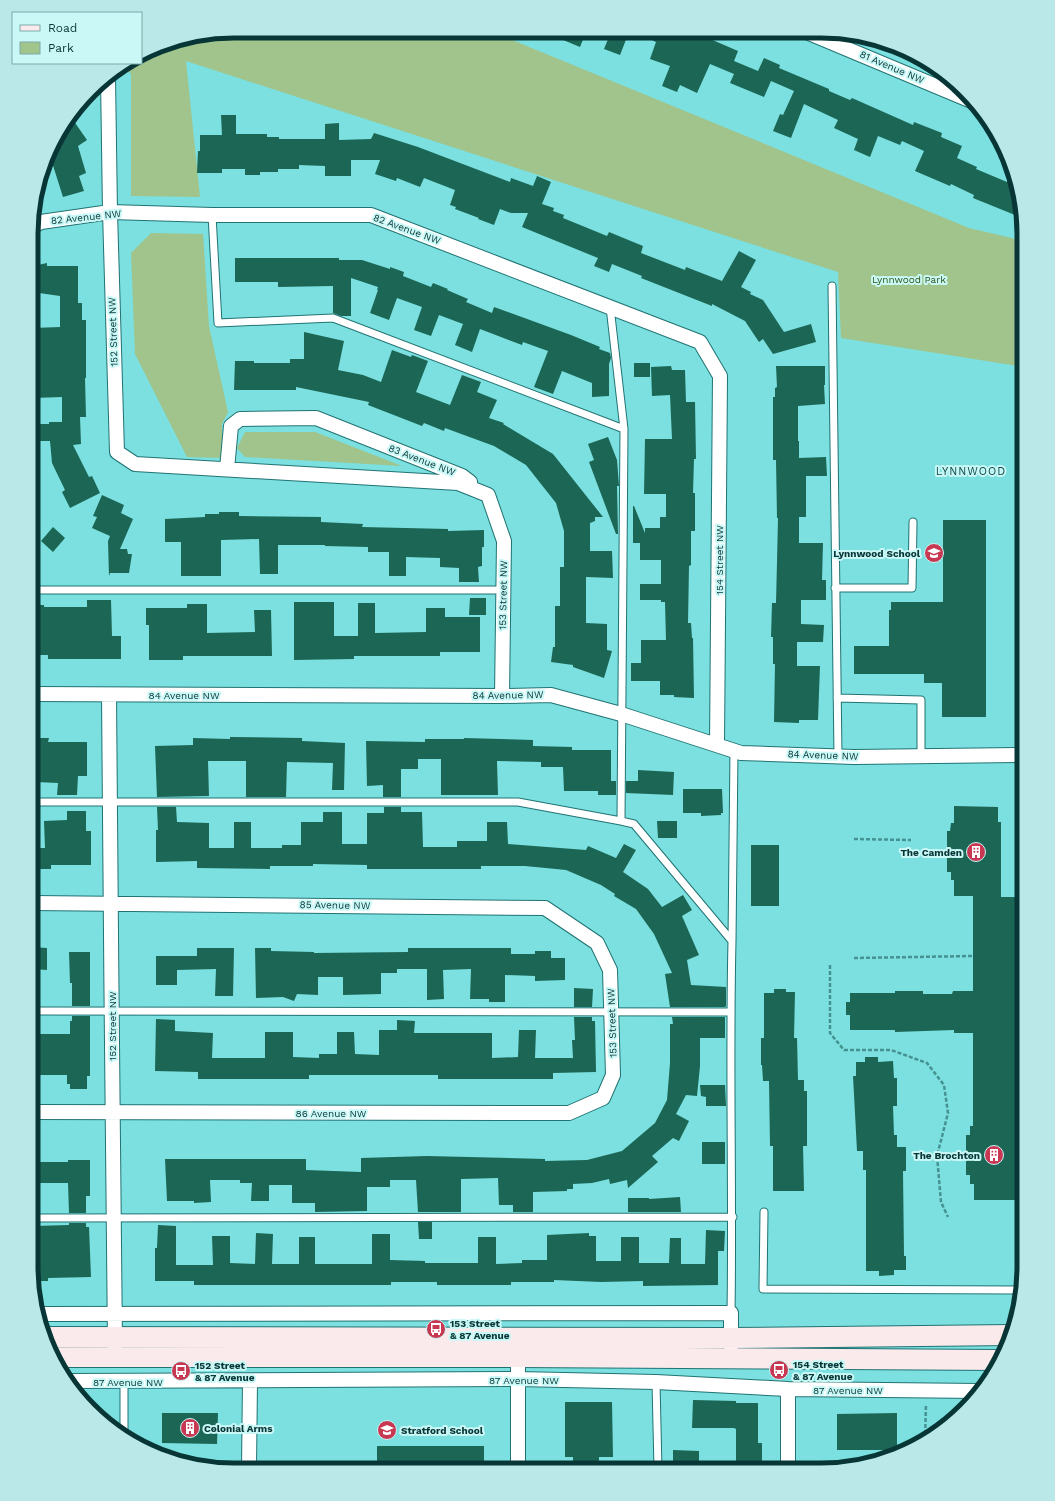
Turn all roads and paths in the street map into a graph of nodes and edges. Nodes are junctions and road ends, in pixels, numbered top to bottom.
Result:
1 (821, 38) edge
2 (108, 84) edge
3 (961, 97) edge
4 (110, 212) junction
5 (212, 215) junction
6 (38, 223) edge
7 (832, 286) dead end
8 (610, 307) junction
9 (720, 376) joint
10 (624, 429) junction
11 (117, 452) joint
12 (227, 469) junction
13 (488, 495) junction
14 (913, 522) dead end
15 (835, 588) junction
16 (38, 590) edge
17 (503, 590) junction
18 (38, 694) edge
19 (109, 694) junction
20 (502, 696) junction
21 (837, 698) junction
22 (621, 714) junction
23 (717, 744) junction
24 (734, 750) junction
25 (1017, 755) edge
26 (838, 756) junction
27 (922, 756) junction
28 (38, 802) edge
29 (110, 802) junction
30 (621, 820) junction
31 (854, 839) dead end
32 (911, 840) dead end
33 (38, 903) edge
34 (112, 903) junction
35 (732, 941) junction
36 (973, 956) dead end
37 (854, 958) dead end
38 (830, 965) dead end
39 (610, 970) joint
40 (38, 1011) edge
41 (112, 1011) junction
42 (611, 1011) junction
43 (730, 1012) junction
44 (613, 1075) joint
45 (38, 1112) edge
46 (112, 1112) junction
47 (764, 1212) dead end
48 (948, 1216) dead end
49 (733, 1217) junction
50 (38, 1218) edge
51 (113, 1218) junction
52 (1015, 1290) edge
53 (731, 1313) junction
54 (44, 1314) edge
55 (114, 1315) junction
56 (1005, 1335) edge
57 (51, 1337) edge
58 (115, 1337) junction
59 (518, 1337) junction
60 (731, 1338) junction
61 (60, 1357) edge
62 (115, 1357) junction
63 (518, 1357) junction
64 (731, 1358) junction
65 (994, 1360) edge
66 (518, 1379) junction
67 (75, 1381) edge
68 (250, 1381) junction
69 (124, 1382) junction
70 (656, 1382) junction
71 (788, 1389) junction
72 (973, 1391) edge
73 (926, 1401) dead end
74 (124, 1429) edge
75 (925, 1433) edge
76 (249, 1463) edge
77 (518, 1463) edge
78 (658, 1463) edge
79 (788, 1463) edge

1 - 3 street, 81 Avenue NW
2 - 4 street, 152 Street NW
4 - 5 street, 82 Avenue NW
4 - 6 street, 82 Avenue NW
4 - 11 street, 152 Street NW
5 - 8 street, 82 Avenue NW
5 - 10 lane
7 - 15 lane
8 - 9 street, 82 Avenue NW
8 - 10 lane
9 - 23 street, 154 Street NW
10 - 22 lane
11 - 12 street, 83 Avenue NW
12 - 13 street, 83 Avenue NW
12 - 13 street, 83 Avenue NW
13 - 17 street, 153 Street NW
14 - 15 lane
15 - 21 lane
16 - 17 lane
17 - 20 street, 153 Street NW
18 - 19 street, 84 Avenue NW
19 - 20 street, 84 Avenue NW
19 - 29 street, 152 Street NW
20 - 22 street, 84 Avenue NW
21 - 26 lane
21 - 27 lane
22 - 23 street, 84 Avenue NW
22 - 30 lane
23 - 24 street, 84 Avenue NW
24 - 26 street, 84 Avenue NW
24 - 35 lane
25 - 27 street, 84 Avenue NW
26 - 27 street, 84 Avenue NW
28 - 29 lane
29 - 30 lane
29 - 34 street, 152 Street NW
30 - 35 lane
31 - 32 path
33 - 34 street, 85 Avenue NW
34 - 39 street, 85 Avenue NW
34 - 41 street, 152 Street NW
35 - 43 lane
36 - 37 path
38 - 48 path
39 - 42 street, 153 Street NW
40 - 41 lane
41 - 42 lane
41 - 46 street, 152 Street NW
42 - 43 lane
42 - 44 street, 153 Street NW
43 - 49 lane
44 - 46 street, 86 Avenue NW
45 - 46 street, 86 Avenue NW
46 - 51 street, 152 Street NW
47 - 52 lane
49 - 51 lane
49 - 53 lane
50 - 51 lane
51 - 55 street, 152 Street NW
53 - 55 street
53 - 60 street
54 - 55 street
55 - 58 street, 152 Street NW
56 - 60 main road
57 - 58 main road
58 - 59 main road
58 - 62 street, 152 Street NW
59 - 60 main road
59 - 63 street
60 - 64 street
61 - 62 main road
62 - 63 main road
63 - 64 main road
63 - 66 street
64 - 65 main road
66 - 68 street, 87 Avenue NW
66 - 70 street, 87 Avenue NW
66 - 77 street
67 - 69 street, 87 Avenue NW
68 - 69 street, 87 Avenue NW
68 - 76 street
69 - 74 lane
70 - 71 street, 87 Avenue NW
70 - 78 lane
71 - 72 street, 87 Avenue NW
71 - 79 street
73 - 75 path

